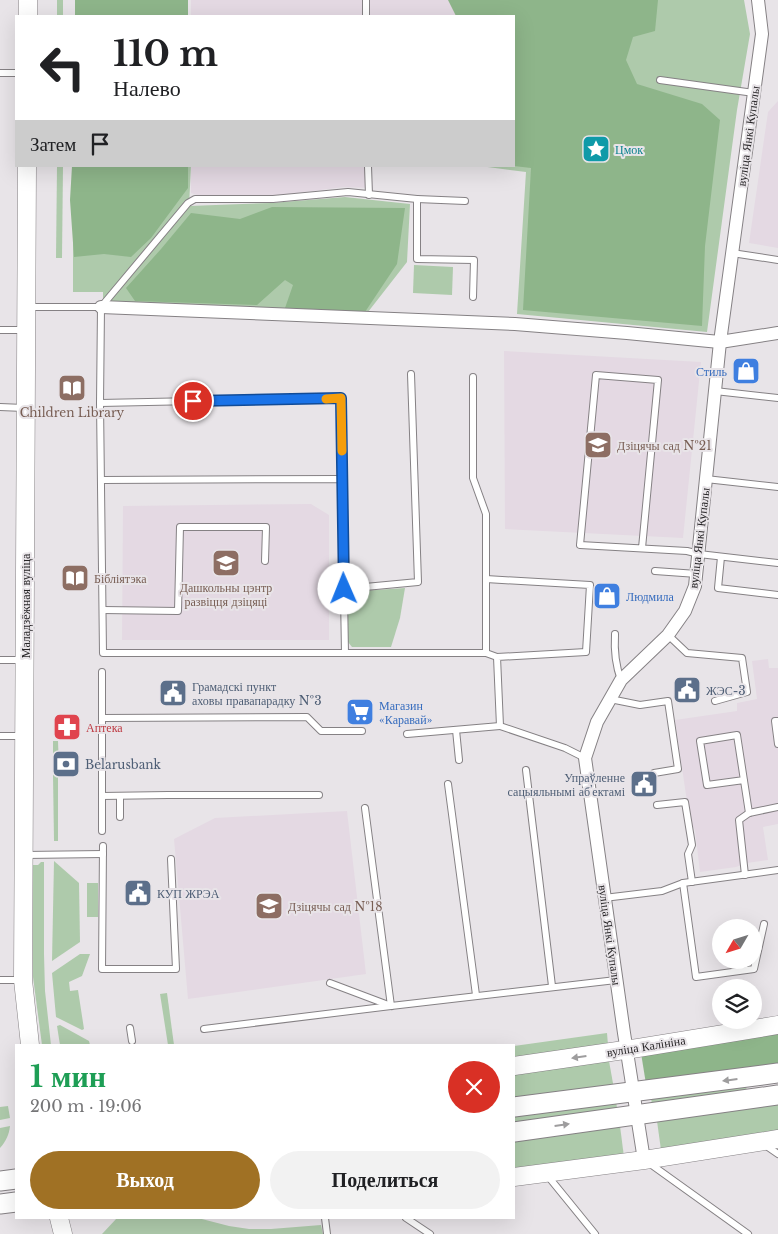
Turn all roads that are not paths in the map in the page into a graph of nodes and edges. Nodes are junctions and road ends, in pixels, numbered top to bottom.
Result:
1 (28, 0) edge
2 (366, 0) edge
3 (758, 0) edge
4 (28, 15) edge
5 (366, 15) edge
6 (0, 73) edge
7 (15, 73) edge
8 (660, 80) dead end
9 (754, 93) junction
10 (27, 167) edge
11 (368, 167) edge
12 (369, 194) junction
13 (417, 199) junction
14 (465, 201) dead end
15 (732, 254) junction
16 (778, 260) edge
17 (474, 297) dead end
18 (26, 306) junction
19 (101, 307) junction
20 (0, 330) edge
21 (27, 330) junction
22 (778, 333) edge
23 (720, 342) junction
24 (411, 374) dead end
25 (473, 377) dead end
26 (714, 391) junction
27 (778, 398) edge
28 (100, 403) junction
29 (0, 407) edge
30 (26, 408) junction
31 (342, 479) junction
32 (706, 479) junction
33 (102, 480) junction
34 (778, 487) edge
35 (642, 548) junction
36 (699, 554) junction
37 (721, 557) junction
38 (265, 561) dead end
39 (778, 563) edge
40 (655, 571) dead end
41 (696, 574) junction
42 (486, 579) junction
43 (344, 589) junction
44 (778, 595) edge
45 (103, 610) junction
46 (615, 634) dead end
47 (668, 635) junction
48 (344, 653) junction
49 (486, 653) junction
50 (496, 657) junction
51 (0, 660) edge
52 (25, 660) junction
53 (102, 672) dead end
54 (621, 680) junction
55 (610, 699) junction
56 (715, 701) dead end
57 (102, 718) junction
58 (778, 721) edge
59 (500, 726) junction
60 (456, 730) junction
61 (362, 731) dead end
62 (407, 734) dead end
63 (0, 736) edge
64 (24, 736) junction
65 (778, 744) edge
66 (585, 758) junction
67 (459, 760) dead end
68 (526, 770) dead end
69 (654, 773) dead end
70 (744, 780) junction
71 (448, 784) dead end
72 (319, 795) dead end
73 (102, 796) junction
74 (120, 796) junction
75 (657, 805) dead end
76 (778, 807) edge
77 (365, 808) dead end
78 (749, 813) junction
79 (120, 817) dead end
80 (102, 831) dead end
81 (102, 846) dead end
82 (103, 854) junction
83 (23, 856) junction
84 (171, 859) dead end
85 (778, 870) edge
86 (745, 875) junction
87 (692, 882) junction
88 (684, 883) junction
89 (604, 898) junction
90 (764, 924) dead end
91 (0, 980) edge
92 (23, 980) junction
93 (616, 980) junction
94 (330, 983) dead end
95 (552, 986) junction
96 (476, 996) junction
97 (391, 1006) junction
98 (778, 1025) edge
99 (130, 1028) dead end
100 (204, 1029) dead end
101 (132, 1041) dead end
102 (30, 1044) edge
103 (627, 1050) junction
104 (515, 1066) edge
105 (770, 1074) edge
106 (634, 1092) junction
107 (772, 1096) edge
108 (515, 1107) edge
109 (637, 1114) junction
110 (515, 1132) edge
111 (778, 1139) edge
112 (760, 1141) junction
113 (778, 1154) edge
114 (644, 1160) junction
115 (546, 1174) junction
116 (515, 1178) edge
117 (15, 1179) edge
118 (0, 1181) edge
119 (15, 1202) edge
120 (0, 1204) edge
121 (59, 1219) edge
122 (325, 1219) edge
123 (408, 1219) edge
124 (63, 1234) edge
125 (327, 1234) edge
126 (430, 1234) edge
127 (595, 1234) edge
128 (748, 1234) edge

1 - 4 main road
2 - 5 lane
3 - 9 street, вуліца Янкі Купалы
6 - 7 lane
8 - 9 lane
9 - 15 street, вуліца Янкі Купалы
10 - 18 main road, Маладзёжная вуліца
11 - 12 lane
12 - 13 lane
12 - 19 lane
13 - 14 lane
13 - 17 lane
15 - 16 lane
15 - 23 street, вуліца Янкі Купалы
18 - 19 lane
18 - 21 main road, Маладзёжная вуліца
19 - 23 street
19 - 28 lane
20 - 21 lane
21 - 30 main road, Маладзёжная вуліца
22 - 23 street
23 - 26 street, вуліца Янкі Купалы
24 - 43 lane
25 - 42 lane
26 - 27 lane
26 - 32 street, вуліца Янкі Купалы
28 - 31 lane
28 - 33 lane
29 - 30 lane
30 - 52 main road, Маладзёжная вуліца
31 - 33 lane
31 - 43 lane
32 - 34 lane
32 - 36 street, вуліца Янкі Купалы
33 - 45 lane
35 - 35 lane
35 - 36 lane
36 - 37 lane
36 - 41 street, вуліца Янкі Купалы
37 - 39 lane
37 - 44 lane
38 - 45 lane
40 - 41 lane
41 - 47 street, вуліца Янкі Купалы
42 - 49 lane
42 - 50 lane
43 - 48 lane
45 - 48 lane
46 - 54 lane
47 - 54 street, вуліца Янкі Купалы
47 - 56 lane
48 - 49 lane
49 - 50 lane
50 - 59 lane
51 - 52 lane
52 - 64 main road, Маладзёжная вуліца
53 - 57 lane
54 - 55 street, вуліца Янкі Купалы
55 - 66 street, вуліца Янкі Купалы
55 - 69 lane
57 - 61 lane
57 - 73 lane
58 - 65 lane
59 - 60 lane
59 - 66 lane
60 - 62 lane
60 - 67 lane
63 - 64 lane
64 - 83 main road, Маладзёжная вуліца
66 - 89 street, вуліца Янкі Купалы
68 - 95 lane
70 - 70 lane
70 - 78 lane
71 - 96 lane
72 - 74 lane
73 - 74 lane
73 - 80 lane
74 - 79 lane
75 - 87 lane
76 - 78 lane
77 - 97 lane
78 - 86 lane
81 - 82 lane
82 - 83 lane
82 - 84 lane
83 - 92 main road, Маладзёжная вуліца
85 - 86 lane
86 - 87 lane
87 - 88 lane
88 - 89 lane
88 - 90 lane
89 - 93 street, вуліца Янкі Купалы
91 - 92 lane
92 - 102 main road, Маладзёжная вуліца
93 - 95 lane
93 - 103 street, вуліца Янкі Купалы
94 - 97 lane
95 - 96 lane
96 - 97 lane
97 - 100 lane
98 - 103 main road, вуліца Калініна
99 - 101 lane
103 -> 104 main road, вуліца Калініна
103 - 106 street, вуліца Янкі Купалы
105 -> 106 main road
105 - 107 main road
106 - 108 main road
106 - 109 street, вуліца Янкі Купалы
107 - 109 main road
110 -> 109 main road
109 - 114 street, вуліца Янкі Купалы
111 - 112 main road
112 - 113 lane
112 - 114 main road
114 - 115 main road
114 - 128 lane
115 - 116 main road
115 - 127 lane
117 - 118 main road
119 - 120 main road
121 - 124 main road
122 - 125 lane
123 - 126 lane

